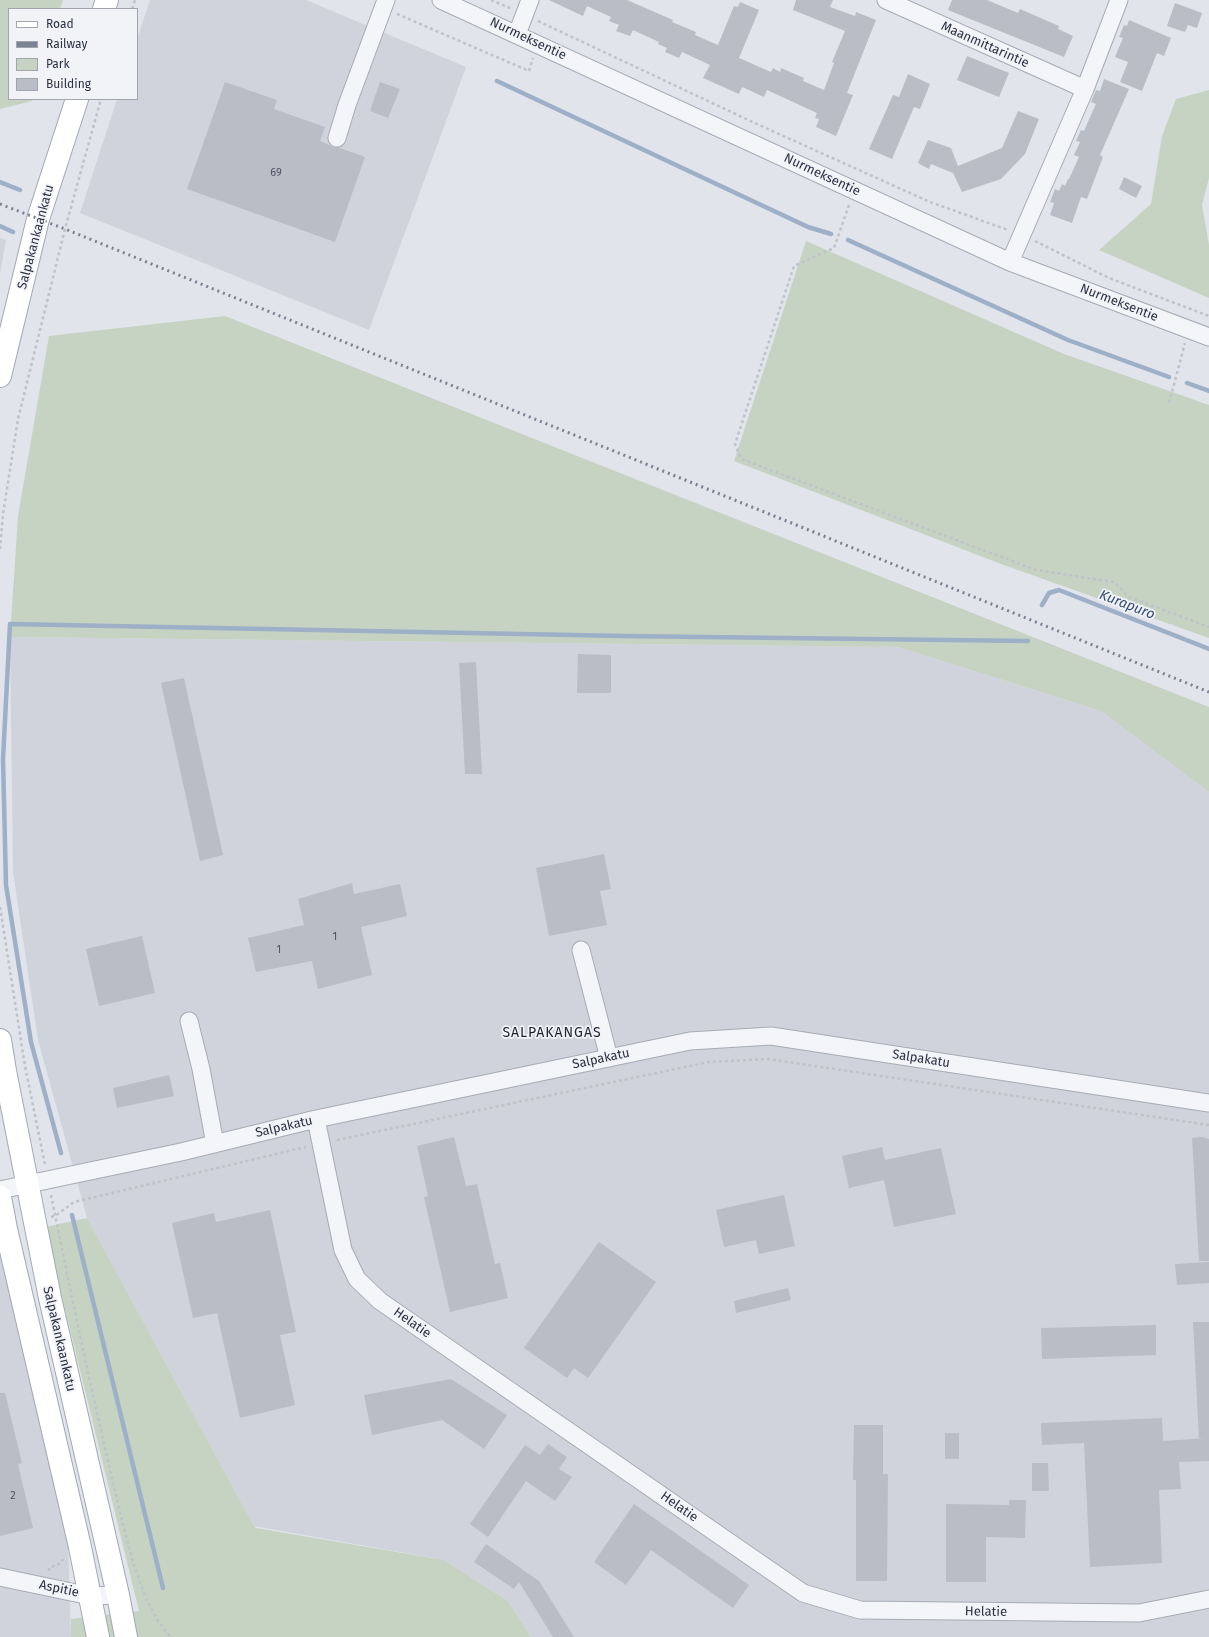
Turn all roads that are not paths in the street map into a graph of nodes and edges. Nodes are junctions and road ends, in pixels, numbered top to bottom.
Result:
1 (440, 0) edge
2 (886, 0) edge
3 (1119, 0) edge
4 (385, 4) edge
5 (527, 7) edge
6 (517, 34) junction
7 (1084, 89) junction
8 (77, 100) edge
9 (337, 138) dead end
10 (1010, 262) junction
11 (1209, 337) edge
12 (0, 376) edge
13 (581, 950) dead end
14 (189, 1021) dead end
15 (0, 1040) edge
16 (609, 1058) junction
17 (1209, 1103) edge
18 (316, 1120) junction
19 (215, 1144) junction
20 (27, 1185) junction
21 (0, 1190) edge
22 (0, 1197) edge
23 (0, 1576) edge
24 (118, 1595) junction
25 (90, 1596) junction
26 (1209, 1599) edge
27 (98, 1637) edge
28 (126, 1637) edge

1 - 6 street, Nurmeksentie
2 - 7 street, Maanmittarintie
3 - 7 street
4 - 9 street
5 - 6 street
6 - 10 street, Nurmeksentie
7 - 10 street
8 - 12 main road, Salpakankaankatu
10 - 11 street, Nurmeksentie
13 - 16 street
14 - 19 street
15 - 20 main road, Salpakankaankatu
16 - 17 street, Salpakatu
16 - 18 street, Salpakatu
18 - 19 street, Salpakatu
18 - 26 street, Helatie
19 - 20 street, Salpakatu
20 - 21 street, Salpakatu
20 - 24 main road, Salpakankaankatu
22 - 25 main road, Salpakankaankatu
23 - 25 street, Aspitie
24 - 25 street, Aspitie
24 - 28 main road, Salpakankaankatu
25 - 27 main road, Salpakankaankatu

